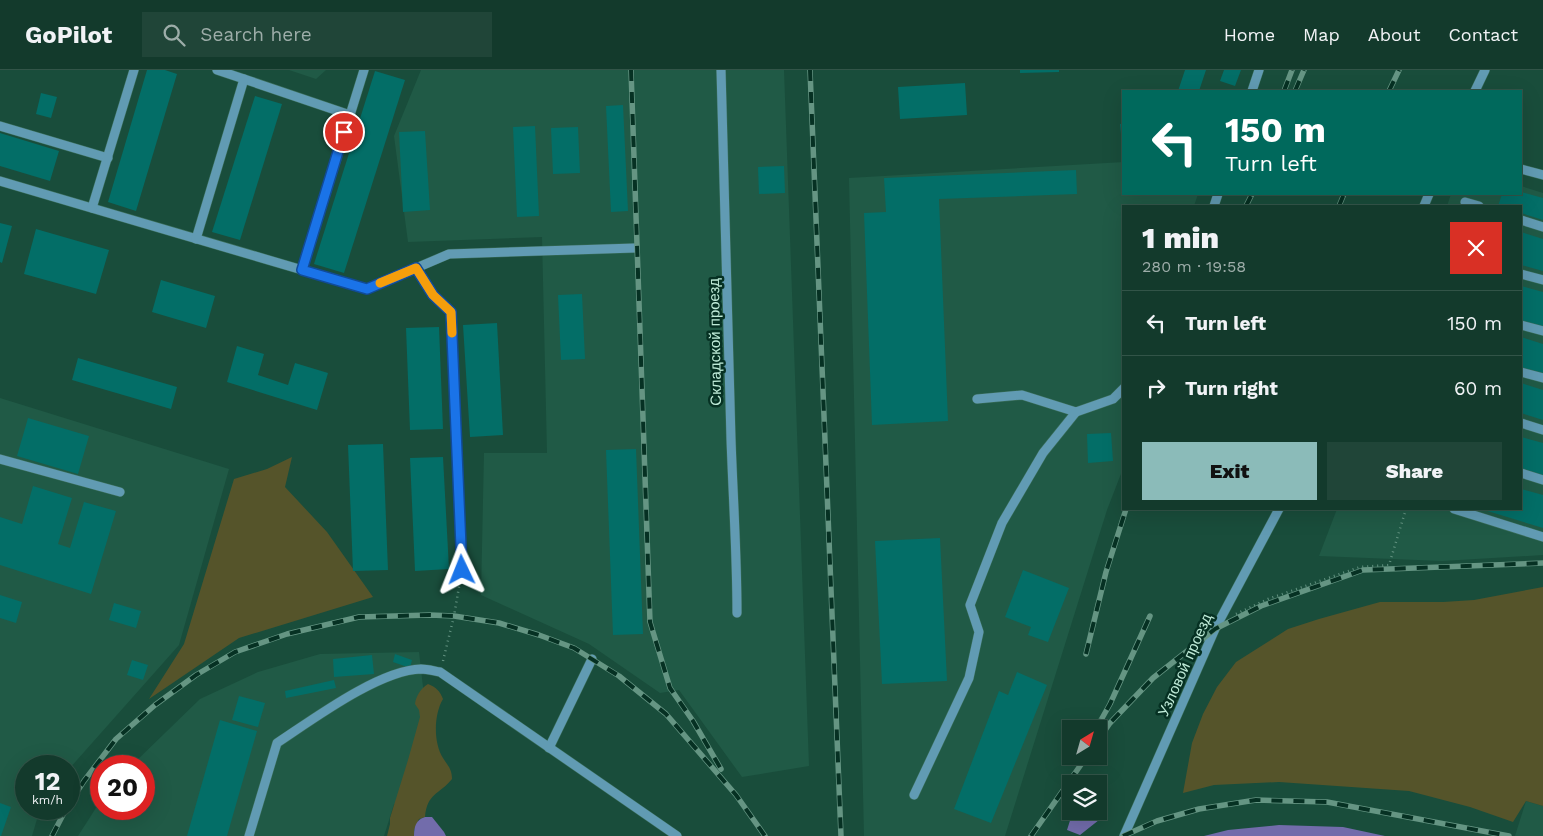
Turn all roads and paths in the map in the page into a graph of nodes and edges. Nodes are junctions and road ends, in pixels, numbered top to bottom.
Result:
1 (134, 70) edge
2 (217, 70) edge
3 (364, 70) edge
4 (721, 70) edge
5 (1259, 70) edge
6 (1485, 70) edge
7 (244, 79) junction
8 (1252, 90) edge
9 (1475, 90) edge
10 (350, 115) junction
11 (0, 126) edge
12 (108, 158) junction
13 (1522, 168) edge
14 (1543, 175) edge
15 (0, 181) edge
16 (92, 208) junction
17 (1522, 220) edge
18 (1543, 227) edge
19 (196, 239) junction
20 (635, 248) dead end
21 (416, 268) junction
22 (302, 270) junction
23 (1522, 274) edge
24 (1543, 280) edge
25 (1522, 325) edge
26 (1543, 332) edge
27 (1522, 372) edge
28 (1543, 378) edge
29 (1122, 390) edge
30 (977, 399) dead end
31 (1076, 412) junction
32 (1522, 423) edge
33 (1543, 430) edge
34 (0, 459) edge
35 (1522, 473) edge
36 (1543, 480) edge
37 (120, 492) dead end
38 (1278, 510) edge
39 (1406, 510) edge
40 (1457, 510) edge
41 (1543, 537) edge
42 (462, 570) joint
43 (737, 613) dead end
44 (1219, 622) junction
45 (592, 659) dead end
46 (440, 672) junction
47 (549, 748) junction
48 (914, 796) dead end
49 (249, 836) edge
50 (677, 836) edge
51 (1124, 836) edge

1 - 12 street
2 - 7 street
3 - 10 street
4 - 43 street, Складской проезд
5 - 8 street
6 - 9 street
7 - 10 street
7 - 19 street
10 - 22 street
11 - 12 street
12 - 16 street
13 - 14 street
15 - 16 street
16 - 19 street
17 - 18 street
19 - 22 street
20 - 21 street
21 - 22 street
21 - 42 street
23 - 24 street
25 - 26 street
27 - 28 street
29 - 31 street
30 - 31 street
31 - 48 street
32 - 33 street
34 - 37 street
35 - 36 street
38 - 44 street, Узловой проезд
39 - 44 path
40 - 41 street
42 - 46 path
44 - 51 street, Узловой проезд
45 - 47 street
46 - 47 street
46 - 49 street
47 - 50 street

